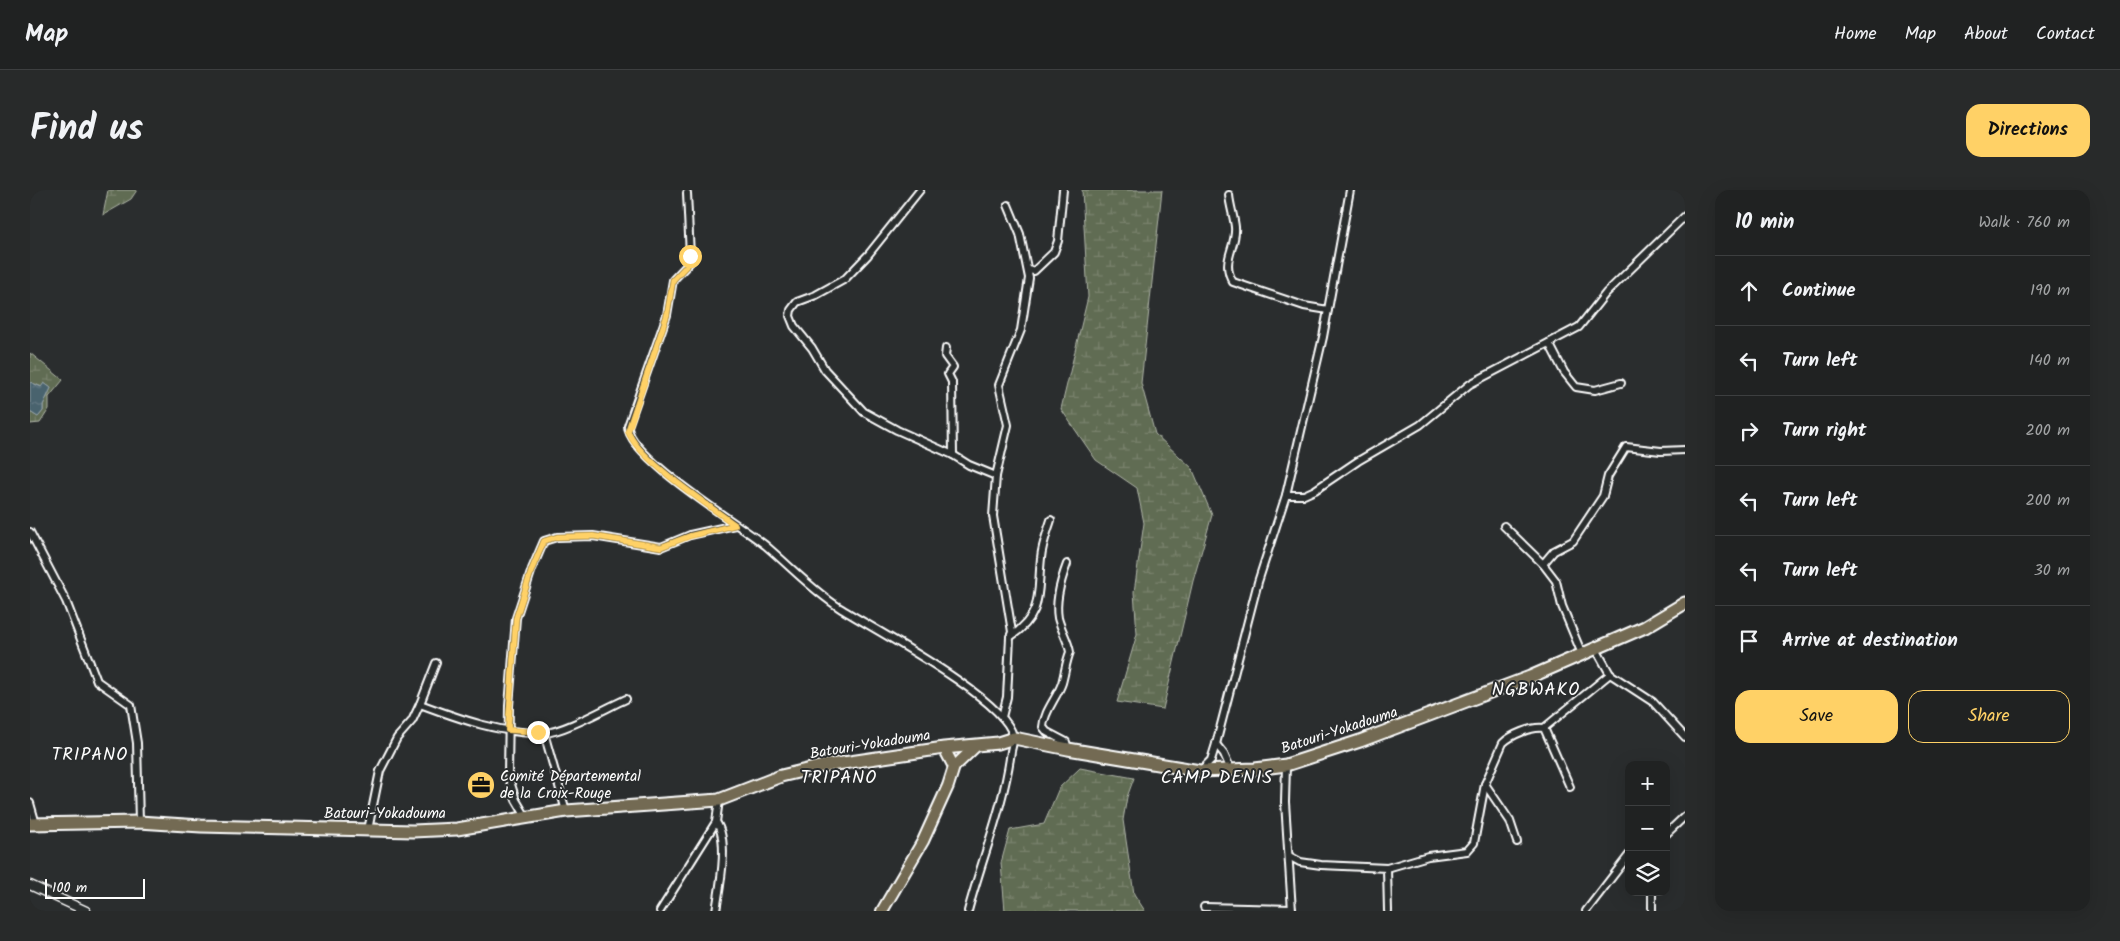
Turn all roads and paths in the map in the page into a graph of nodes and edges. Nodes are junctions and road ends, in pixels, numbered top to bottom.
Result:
1 (920, 190) edge
2 (1063, 190) edge
3 (1350, 190) edge
4 (687, 193) dead end
5 (1229, 195) dead end
6 (1008, 205) dead end
7 (1685, 216) edge
8 (1028, 270) junction
9 (1328, 310) junction
10 (1549, 343) junction
11 (946, 348) dead end
12 (1621, 383) dead end
13 (1685, 450) edge
14 (953, 455) junction
15 (996, 476) junction
16 (1286, 495) junction
17 (1051, 520) dead end
18 (735, 525) junction
19 (1504, 526) dead end
20 (30, 532) edge
21 (1067, 564) dead end
22 (1543, 564) junction
23 (1685, 603) edge
24 (1010, 637) junction
25 (1596, 649) junction
26 (1582, 654) junction
27 (436, 663) dead end
28 (1610, 674) junction
29 (626, 699) dead end
30 (420, 704) junction
31 (1002, 717) junction
32 (1544, 728) junction
33 (508, 730) junction
34 (544, 733) junction
35 (1685, 737) edge
36 (1014, 738) junction
37 (1216, 744) junction
38 (976, 746) junction
39 (944, 748) junction
40 (1068, 749) junction
41 (1286, 765) junction
42 (954, 767) junction
43 (1231, 770) junction
44 (1200, 771) junction
45 (1485, 784) junction
46 (1570, 787) dead end
47 (719, 800) junction
48 (30, 803) edge
49 (566, 811) junction
50 (1685, 816) edge
51 (526, 817) junction
52 (139, 822) junction
53 (716, 822) junction
54 (33, 824) edge
55 (368, 830) junction
56 (1670, 830) edge
57 (1517, 842) dead end
58 (1289, 856) junction
59 (1625, 860) edge
60 (1300, 862) junction
61 (1289, 867) junction
62 (1387, 868) junction
63 (30, 885) edge
64 (1652, 896) edge
65 (1204, 907) dead end
66 (1292, 910) edge
67 (86, 911) edge
68 (660, 911) edge
69 (716, 911) edge
70 (882, 911) edge
71 (968, 911) edge
72 (1388, 911) edge
73 (1586, 911) edge
74 (1652, 911) edge

1 - 14 street
2 - 8 street
3 - 9 street
4 - 18 street
5 - 9 street
6 - 8 street
7 - 10 street
8 - 15 street
9 - 16 street
10 - 12 street
10 - 16 street
11 - 14 street
13 - 22 street
14 - 15 street
15 - 24 street
16 - 37 street
17 - 24 street
18 - 31 street
18 - 33 street
19 - 22 street
20 - 52 street
21 - 40 street
22 - 26 street
23 - 25 highway, Batouri-Yokadouma
24 - 31 street
25 - 26 highway, Batouri-Yokadouma
25 - 28 street
26 - 41 highway, Batouri-Yokadouma
27 - 30 street
28 - 32 street
28 - 35 street
29 - 34 street
30 - 33 street
30 - 55 street
31 - 36 street
32 - 45 street
32 - 46 street
33 - 34 street
33 - 51 street
34 - 49 street
36 - 38 highway, Batouri-Yokadouma
36 - 40 highway, Batouri-Yokadouma
36 - 71 street
37 - 43 street
37 - 44 street
38 - 39 highway, Batouri-Yokadouma
38 - 42 main road
39 - 42 main road
39 - 47 highway, Batouri-Yokadouma
40 - 44 highway, Batouri-Yokadouma
41 - 43 highway, Batouri-Yokadouma
41 - 58 street
42 - 70 main road
43 - 44 highway, Batouri-Yokadouma
45 - 57 street
45 - 62 street
47 - 49 highway, Batouri-Yokadouma
47 - 53 street
48 - 54 street
49 - 51 highway, Batouri-Yokadouma
50 - 56 street
51 - 55 highway, Batouri-Yokadouma
52 - 54 highway, Batouri-Yokadouma
52 - 55 highway, Batouri-Yokadouma
53 - 68 street
53 - 69 street
58 - 60 street
58 - 61 street
59 - 73 street
60 - 61 street
60 - 62 street
61 - 66 street
62 - 72 street
63 - 67 street
64 - 74 street
65 - 66 street

